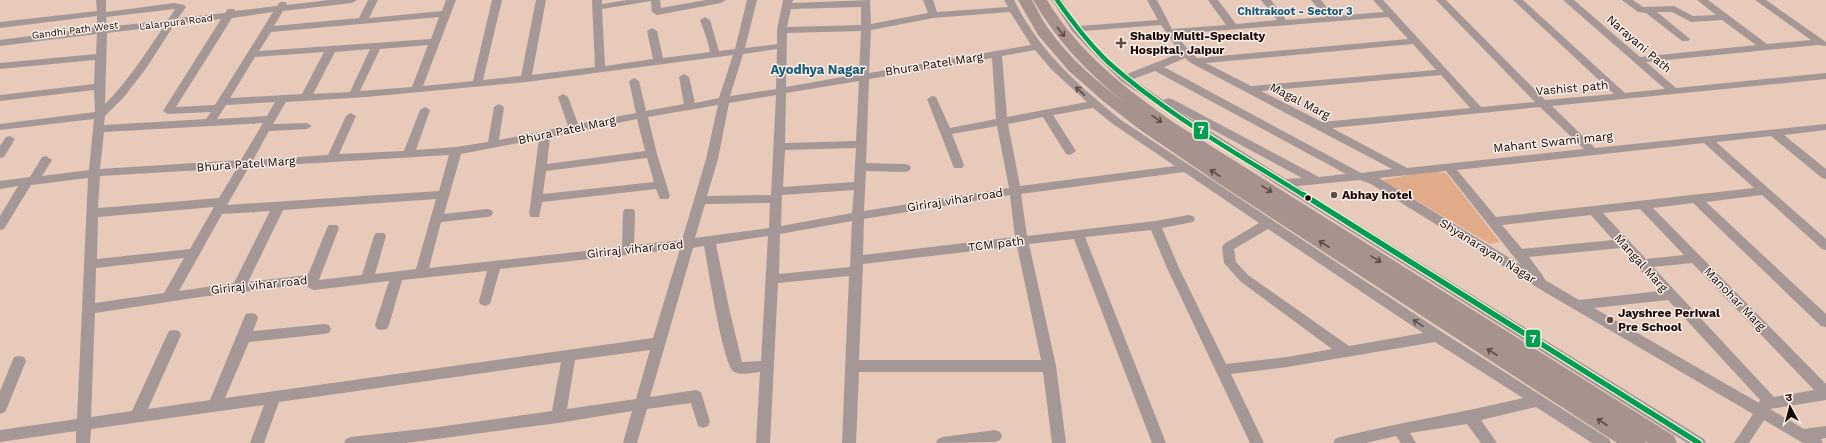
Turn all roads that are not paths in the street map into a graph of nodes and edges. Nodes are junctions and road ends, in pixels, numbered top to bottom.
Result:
1 (101, 0) edge
2 (316, 0) edge
3 (352, 0) edge
4 (372, 0) edge
5 (451, 0) edge
6 (497, 0) edge
7 (541, 0) edge
8 (648, 0) edge
9 (655, 0) edge
10 (721, 0) edge
11 (752, 0) edge
12 (928, 0) edge
13 (1040, 0) edge
14 (1057, 0) edge
15 (1152, 0) edge
16 (1213, 0) edge
17 (1266, 0) edge
18 (1316, 0) edge
19 (1378, 0) edge
20 (1442, 0) edge
21 (1518, 0) edge
22 (1568, 0) edge
23 (1627, 0) edge
24 (1702, 0) edge
25 (1760, 0) edge
26 (696, 2) edge
27 (865, 2) edge
28 (788, 3) edge
29 (1016, 3) edge
30 (283, 4) edge
31 (597, 4) edge
32 (1648, 10) junction
33 (230, 13) junction
34 (101, 14) junction
35 (445, 14) junction
36 (1391, 14) junction
37 (933, 15) junction
38 (1726, 18) junction
39 (1332, 19) junction
40 (174, 20) junction
41 (705, 20) dead end
42 (362, 21) junction
43 (1165, 22) junction
44 (1284, 23) junction
45 (0, 25) edge
46 (1233, 27) junction
47 (866, 28) junction
48 (102, 29) junction
49 (268, 29) junction
50 (1075, 29) junction
51 (782, 30) junction
52 (652, 31) dead end
53 (1170, 32) junction
54 (0, 39) edge
55 (1685, 39) dead end
56 (1416, 41) junction
57 (434, 42) junction
58 (0, 43) edge
59 (1823, 44) edge
60 (376, 46) junction
61 (781, 46) junction
62 (1037, 47) junction
63 (1764, 47) junction
64 (331, 49) junction
65 (739, 52) junction
66 (252, 54) junction
67 (997, 54) junction
68 (715, 55) junction
69 (1185, 55) junction
70 (101, 56) junction
71 (1637, 60) junction
72 (1195, 61) junction
73 (659, 62) junction
74 (0, 66) edge
75 (1156, 66) junction
76 (600, 70) junction
77 (1443, 72) junction
78 (863, 75) junction
79 (1826, 76) edge
80 (684, 77) dead end
81 (1128, 78) junction
82 (526, 79) junction
83 (634, 81) dead end
84 (477, 84) junction
85 (99, 86) junction
86 (416, 89) junction
87 (1249, 89) junction
88 (782, 90) junction
89 (1675, 92) junction
90 (354, 94) junction
91 (1623, 96) junction
92 (306, 97) junction
93 (563, 97) dead end
94 (0, 98) edge
95 (283, 98) junction
96 (932, 99) dead end
97 (724, 100) junction
98 (1095, 104) junction
99 (1543, 104) junction
100 (221, 105) junction
101 (690, 106) junction
102 (499, 107) dead end
103 (425, 110) dead end
104 (1479, 111) junction
105 (1046, 113) junction
106 (100, 115) junction
107 (641, 115) junction
108 (351, 116) dead end
109 (1002, 121) junction
110 (210, 122) junction
111 (269, 123) junction
112 (306, 126) dead end
113 (1320, 126) junction
114 (0, 127) edge
115 (1826, 127) edge
116 (574, 128) junction
117 (98, 129) junction
118 (946, 132) junction
119 (1773, 132) junction
120 (545, 135) junction
121 (10, 139) dead end
122 (1706, 140) junction
123 (861, 144) junction
124 (493, 145) junction
125 (780, 147) junction
126 (456, 151) junction
127 (1070, 151) dead end
128 (1592, 151) junction
129 (409, 153) junction
130 (0, 154) edge
131 (651, 154) junction
132 (332, 158) junction
133 (46, 160) dead end
134 (245, 164) junction
135 (958, 165) dead end
136 (1448, 166) junction
137 (860, 167) junction
138 (542, 168) junction
139 (905, 168) dead end
140 (1186, 168) junction
141 (1404, 171) junction
142 (94, 173) junction
143 (1826, 175) edge
144 (1358, 176) junction
145 (31, 181) junction
146 (1318, 181) junction
147 (1283, 183) junction
148 (0, 185) edge
149 (859, 186) junction
150 (1015, 191) junction
151 (1764, 191) junction
152 (442, 195) junction
153 (777, 195) junction
154 (537, 199) junction
155 (1696, 199) junction
156 (700, 200) junction
157 (1643, 205) junction
158 (221, 206) junction
159 (278, 207) junction
160 (1594, 211) junction
161 (629, 212) dead end
162 (92, 213) junction
163 (487, 213) dead end
164 (535, 214) dead end
165 (858, 216) junction
166 (436, 219) junction
167 (1189, 219) dead end
168 (1493, 222) junction
169 (1269, 224) junction
170 (1155, 225) junction
171 (0, 226) edge
172 (333, 228) dead end
173 (775, 231) junction
174 (1078, 234) junction
175 (380, 236) dead end
176 (709, 240) junction
177 (1022, 241) junction
178 (1623, 243) junction
179 (687, 244) junction
180 (1826, 246) edge
181 (628, 250) junction
182 (194, 253) junction
183 (1518, 254) junction
184 (1694, 258) junction
185 (90, 264) junction
186 (495, 264) junction
187 (1641, 264) junction
188 (857, 266) junction
189 (421, 273) junction
190 (397, 276) junction
191 (313, 278) junction
192 (367, 279) junction
193 (772, 279) junction
194 (239, 286) junction
195 (1548, 288) junction
196 (1671, 295) junction
197 (169, 296) junction
198 (485, 301) dead end
199 (1578, 305) junction
200 (88, 309) junction
201 (251, 318) dead end
202 (1826, 322) edge
203 (382, 325) dead end
204 (324, 329) dead end
205 (174, 335) dead end
206 (1437, 336) junction
207 (244, 337) junction
208 (659, 343) junction
209 (1347, 352) junction
210 (569, 356) junction
211 (19, 361) dead end
212 (768, 366) junction
213 (852, 366) junction
214 (1049, 366) junction
215 (1221, 370) junction
216 (1826, 393) edge
217 (274, 398) junction
218 (1539, 400) junction
219 (641, 405) junction
220 (215, 406) junction
221 (1762, 407) junction
222 (0, 408) edge
223 (137, 417) junction
224 (558, 417) junction
225 (1470, 417) junction
226 (703, 422) dead end
227 (84, 423) junction
228 (1399, 428) junction
229 (1826, 432) edge
230 (1803, 435) junction
231 (0, 436) edge
232 (995, 436) dead end
233 (430, 438) edge
234 (967, 442) edge
235 (83, 443) edge
236 (257, 443) edge
237 (351, 443) edge
238 (630, 443) edge
239 (763, 443) edge
240 (849, 443) edge
241 (943, 443) edge
242 (1059, 443) edge
243 (1159, 443) edge
244 (1256, 443) edge
245 (1340, 443) edge
246 (1409, 443) edge
247 (1490, 443) edge
248 (1604, 443) edge
249 (1635, 443) edge
250 (1666, 443) edge
251 (1699, 443) edge
252 (1741, 443) edge
253 (1816, 443) edge

1 - 34 street
2 - 30 street
3 - 30 street, Lalarpura Road
4 - 42 street
5 - 35 street
6 - 84 street
7 - 82 street
8 - 31 street
9 - 26 street
10 - 26 street
11 - 65 street
12 - 37 street
13 -> 250 highway
14 - 50 street
15 - 43 street
16 - 46 street
17 - 44 street
18 - 39 street
19 - 36 street
20 - 99 street
21 - 91 street
22 - 71 street, Narayani Path
23 - 32 street
24 - 38 street
25 - 59 street
27 - 28 street
27 - 47 street
28 - 51 street
29 - 37 street
29 - 62 street
249 -> 29 highway
30 - 33 street, Lalarpura Road
30 - 49 street
31 - 76 street
32 - 38 street
32 - 55 street
33 - 40 street, Lalarpura Road
33 - 100 street
34 - 40 street
34 - 45 street
34 - 48 street
35 - 42 street
35 - 57 street
36 - 39 street
36 - 56 street
37 - 47 street
38 - 63 street
39 - 44 street
40 - 48 street, Lalarpura Road
40 - 106 street
41 - 68 street
42 - 49 street
43 - 50 street
43 - 53 street
44 - 46 street
46 - 53 street
47 - 51 street
47 - 78 street
48 - 54 street, Gandhi Path West
48 - 58 street, Lalarpura Road
48 - 70 street
49 - 66 street
50 - 81 street
51 - 61 street
52 - 73 street
53 - 69 street
56 - 72 street
56 - 77 street
57 - 60 street
57 - 86 street
59 - 63 street
60 - 64 street
60 - 90 street
61 - 65 street
61 - 88 street
62 - 67 street, Bhura Patel Marg
98 -> 62 street
63 - 71 street
64 - 66 street
64 - 92 street
65 - 68 street
65 - 97 street
66 - 100 street
67 - 78 street, Bhura Patel Marg
67 - 109 street
68 - 73 street
69 - 72 street, Magal Marg
69 - 75 street
70 - 74 street
70 - 85 street
71 - 89 street, Narayani Path
72 - 87 street, Magal Marg
73 - 76 street
75 - 81 street
75 - 144 street, Shyanarayan Nagar
76 - 82 street
77 - 87 street
77 - 104 street
78 - 88 street, Bhura Patel Marg
78 - 123 street
79 - 89 street, Vashist path
80 - 101 street
81 - 146 street
81 - 147 street
82 - 84 street
83 - 107 street
84 - 86 street
85 - 94 street
85 - 106 street
86 - 90 street
87 - 113 street, Magal Marg
88 - 97 street, Bhura Patel Marg
88 - 125 street
89 - 91 street, Vashist path
90 - 92 street
91 - 99 street, Vashist path
92 - 95 street
93 - 116 street
95 - 100 street
95 - 111 street
96 - 118 street
97 - 101 street, Bhura Patel Marg
97 - 156 street
98 - 105 street
98 - 140 street
99 - 104 street, Vashist path
99 - 128 street
100 - 110 street
101 - 107 street, Bhura Patel Marg
102 - 124 street
103 - 129 street
104 - 113 street, Vashist path
105 - 109 street
105 - 127 street
106 - 114 street
106 - 117 street
107 - 116 street, Bhura Patel Marg
107 - 131 street
108 - 132 street
109 - 118 street
109 - 150 street
110 - 111 street
110 - 117 street
111 - 112 street
111 - 134 street
113 - 141 street, Magal Marg
115 - 119 street, Mahant Swami marg
116 - 120 street, Bhura Patel Marg
117 - 142 street
118 - 135 street
119 - 122 street, Mahant Swami marg
119 - 143 street
120 - 124 street, Bhura Patel Marg
120 - 138 street
121 - 130 street
122 - 128 street, Mahant Swami marg
122 - 151 street
123 - 125 street
123 - 137 street
124 - 126 street, Bhura Patel Marg
125 - 153 street
126 - 129 street, Bhura Patel Marg
126 - 152 street
128 - 136 street, Mahant Swami marg
129 - 132 street, Bhura Patel Marg
131 - 138 street
131 - 154 street
132 - 134 street, Bhura Patel Marg
133 - 145 street
134 - 142 street, Bhura Patel Marg
134 - 158 street
136 - 141 street, Mahant Swami marg
136 - 168 street
137 - 139 street
137 - 149 street
138 - 154 street
140 - 150 street, Giriraj vihar road
140 - 169 street
141 - 144 street, Mahant Swami marg
142 - 145 street, Bhura Patel Marg
142 - 162 street
144 - 146 street, Mahant Swami marg
144 - 195 street, Shyanarayan Nagar
145 - 148 street, Bhura Patel Marg
145 - 171 street
146 - 147 street, Mahant Swami marg
147 - 251 street
149 - 153 street
149 - 165 street
150 - 165 street, Giriraj vihar road
150 - 177 street
151 - 155 street
151 - 180 street
152 - 159 street
152 - 166 street
153 - 156 street
153 - 173 street
154 - 164 street
155 - 157 street
155 - 202 street
156 - 179 street
157 - 160 street
157 - 184 street, Manohar Marg
158 - 159 street
158 - 162 street
158 - 182 street
159 - 194 street
160 - 168 street
160 - 178 street, Mangal Marg
161 - 181 street
162 - 185 street
163 - 166 street
165 - 173 street, Giriraj vihar road
165 - 188 street
166 - 189 street
167 - 170 street, TCM path
168 - 183 street
206 -> 169 street
169 - 209 street
170 - 174 street, TCM path
170 - 215 street
172 - 191 street
173 - 176 street, Giriraj vihar road
173 - 193 street
174 - 177 street, TCM path
174 - 243 street
175 - 192 street
176 - 179 street, Giriraj vihar road
176 - 212 street
177 - 188 street, TCM path
177 - 214 street
178 - 183 street
178 - 187 street, Mangal Marg
179 - 181 street, Giriraj vihar road
179 - 208 street
181 - 186 street, Giriraj vihar road
182 - 185 street
182 - 197 street
183 - 195 street
184 - 187 street
184 - 216 street, Manohar Marg
185 - 200 street
186 - 189 street, Giriraj vihar road
186 - 198 street
187 - 196 street, Mangal Marg
188 - 193 street, TCM path
188 - 213 street
189 - 190 street, Giriraj vihar road
190 - 192 street, Giriraj vihar road
190 - 203 street
191 - 192 street, Giriraj vihar road
191 - 194 street, Giriraj vihar road
193 - 212 street
194 - 197 street, Giriraj vihar road
195 - 199 street, Shyanarayan Nagar
196 - 199 street
196 - 221 street, Mangal Marg
197 - 200 street, Giriraj vihar road
199 - 221 street, Shyanarayan Nagar
200 - 227 street
201 - 207 street
204 - 207 street
205 - 223 street
206 - 209 street
206 - 218 street
207 - 220 street
208 - 210 street
208 - 219 street
209 - 215 street
210 - 217 street
210 - 224 street
211 - 222 street
212 - 239 street
213 - 214 street
213 - 240 street
214 - 242 street
215 - 244 street
216 - 221 street
217 - 220 street
217 - 236 street
218 - 225 street
218 - 248 street
219 - 224 street
219 - 226 street
219 - 238 street
220 - 223 street
221 - 230 street, Shyanarayan Nagar
221 - 252 street
223 - 227 street
224 - 233 street
225 - 228 street
225 - 247 street
227 - 231 street
227 - 235 street
228 - 245 street
228 - 246 street
229 - 230 street
230 - 253 street, Shyanarayan Nagar
232 - 234 street
233 - 237 street
234 - 241 street

